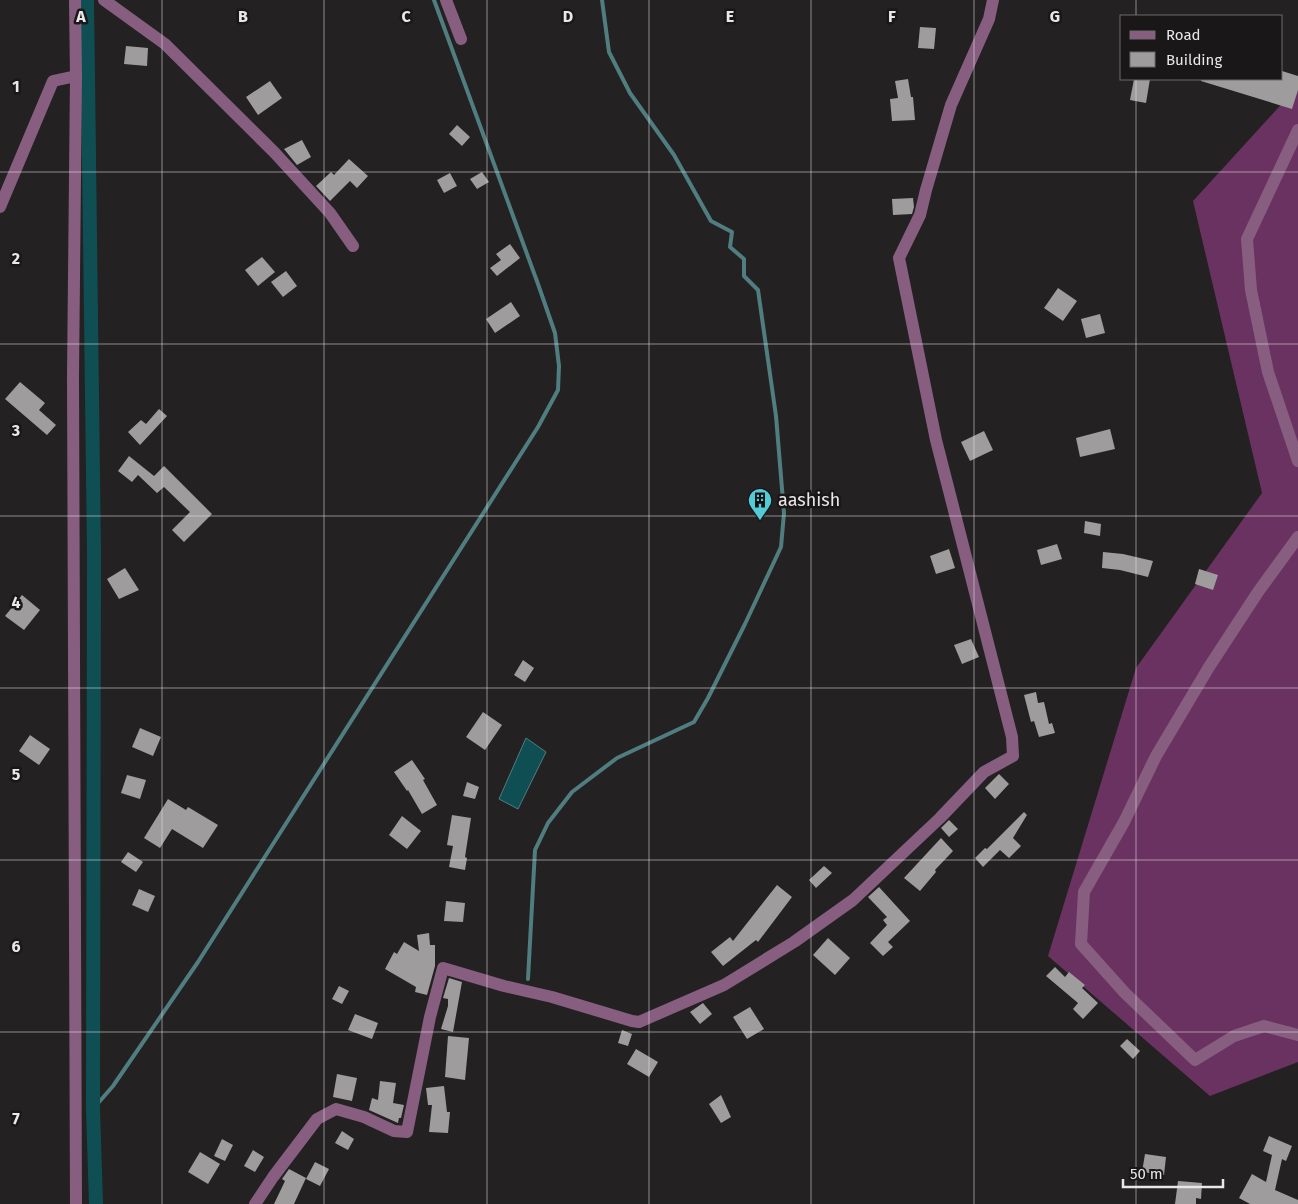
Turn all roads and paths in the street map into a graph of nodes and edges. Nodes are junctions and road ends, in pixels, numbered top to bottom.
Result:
1 (75, 0) edge
2 (104, 0) edge
3 (446, 0) edge
4 (993, 0) edge
5 (461, 39) dead end
6 (76, 76) junction
7 (1298, 130) edge
8 (0, 207) edge
9 (353, 246) dead end
10 (1298, 461) edge
11 (1298, 537) edge
12 (1298, 1035) edge
13 (76, 1204) edge
14 (256, 1204) edge

1 - 6 street
2 - 9 street
3 - 5 street
4 - 14 street
6 - 8 street
6 - 13 street
7 - 10 street
11 - 12 street

